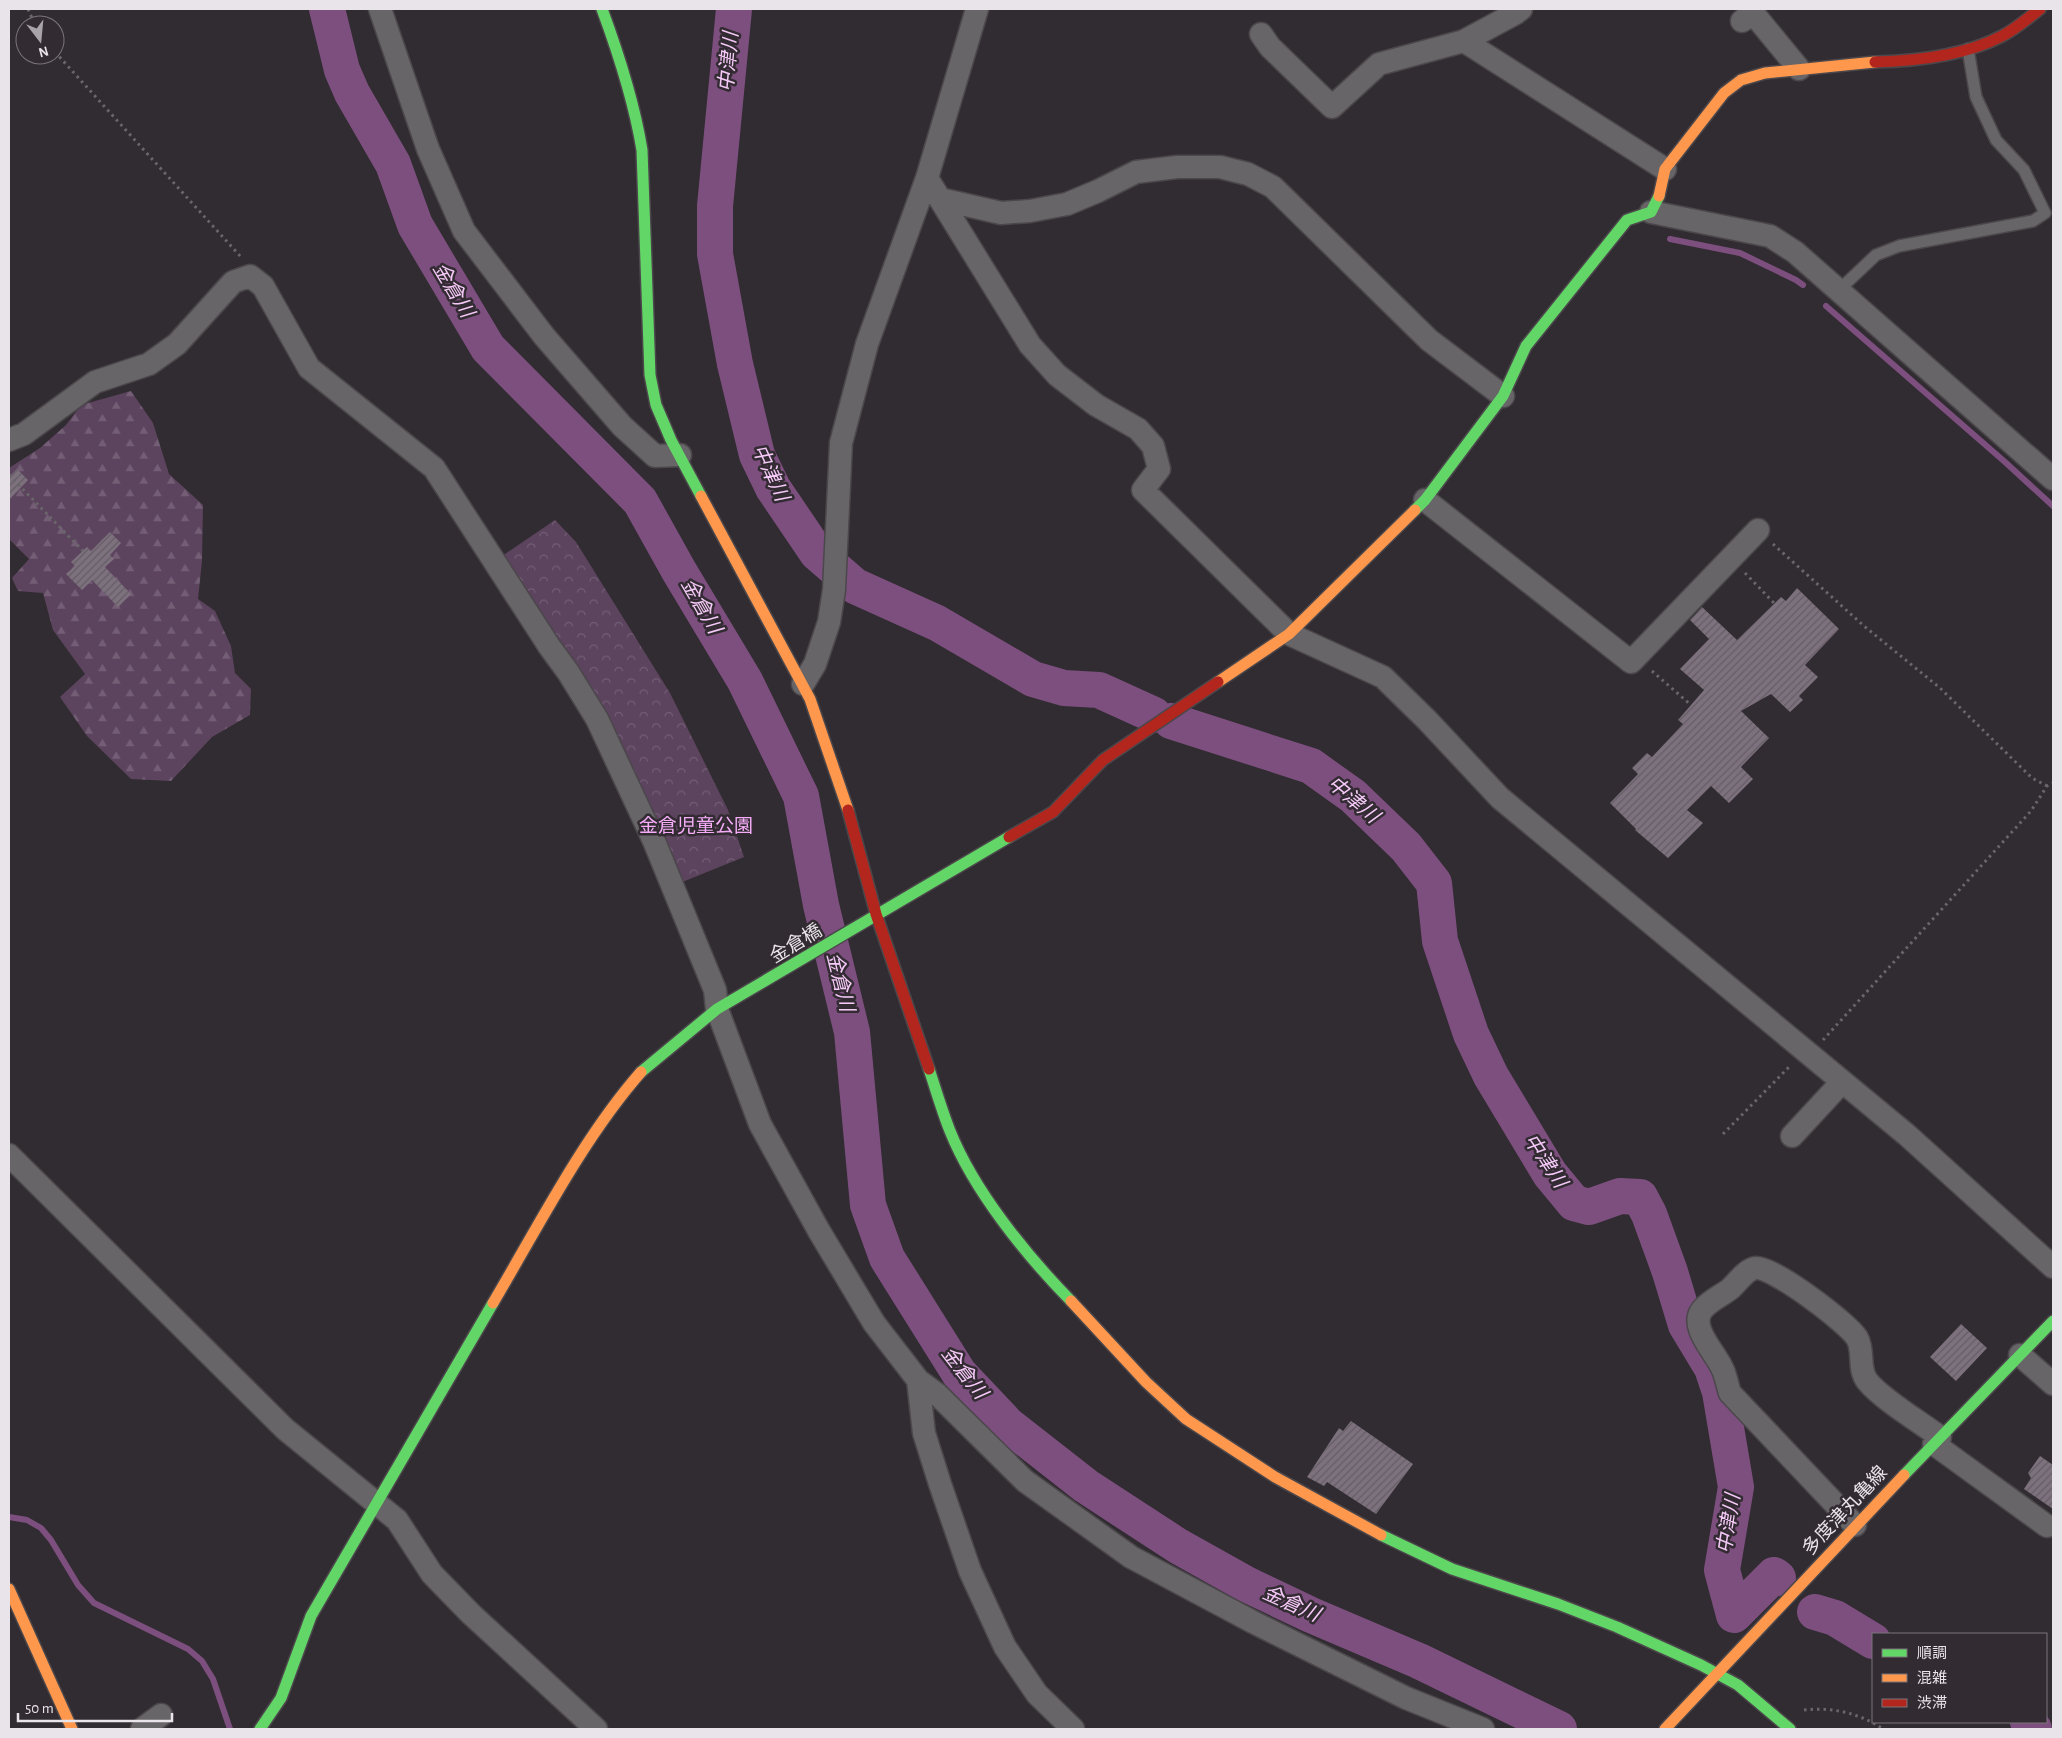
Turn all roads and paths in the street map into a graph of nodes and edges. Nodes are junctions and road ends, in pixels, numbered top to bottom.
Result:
1 (380, 9) edge
2 (602, 9) edge
3 (977, 9) edge
4 (1521, 9) edge
5 (2040, 9) edge
6 (1742, 21) dead end
7 (1261, 34) dead end
8 (1464, 41) junction
9 (1968, 49) junction
10 (65, 63) edge
11 (1799, 69) junction
12 (1664, 169) junction
13 (927, 178) junction
14 (940, 199) junction
15 (1651, 212) junction
16 (250, 276) junction
17 (1839, 290) junction
18 (1503, 396) junction
19 (9, 440) edge
20 (680, 456) junction
21 (9, 475) edge
22 (2053, 479) edge
23 (1425, 500) junction
24 (1758, 530) joint
25 (83, 551) dead end
26 (1731, 559) junction
27 (1774, 603) dead end
28 (1289, 634) junction
29 (1636, 657) junction
30 (803, 684) junction
31 (1690, 705) dead end
32 (2053, 783) edge
33 (2047, 786) junction
34 (876, 914) junction
35 (717, 1009) junction
36 (1807, 1052) junction
37 (1842, 1082) junction
38 (1723, 1134) dead end
39 (1792, 1136) dead end
40 (9, 1155) edge
41 (2053, 1267) edge
42 (2053, 1321) edge
43 (2020, 1354) junction
44 (918, 1380) junction
45 (2053, 1384) edge
46 (1937, 1440) junction
47 (378, 1503) junction
48 (1855, 1526) junction
49 (2047, 1526) dead end
50 (9, 1589) edge
51 (1717, 1674) junction
52 (161, 1715) dead end
53 (1872, 1722) edge
54 (1786, 1726) edge
55 (72, 1729) edge
56 (142, 1729) edge
57 (260, 1729) edge
58 (596, 1729) edge
59 (1073, 1729) edge
60 (1483, 1729) edge
61 (1665, 1729) edge

1 - 20 street
2 - 20 street
3 - 13 street
4 - 8 street
5 - 9 street
6 - 11 street
7 - 8 street
8 - 12 street
9 - 11 street
9 - 17 lane
10 - 16 path
11 - 12 street
12 - 15 street
13 - 14 street
13 - 30 street
14 - 18 street
14 - 28 street
15 - 17 street
15 - 18 street, 金倉橋
16 - 19 street
16 - 35 street
17 - 22 street
18 - 23 street, 金倉橋
20 - 30 street
21 - 25 path
23 - 28 street, 金倉橋
23 - 29 street
24 - 26 street
24 - 33 path
26 - 27 path
26 - 29 street
28 - 34 street, 金倉橋
28 - 36 street
29 - 31 path
30 - 34 street
32 - 33 path
33 - 36 path
34 - 35 street, 金倉橋
34 - 51 street
35 - 44 street
35 - 47 street, 金倉橋
36 - 37 street
36 - 38 path
37 - 39 street
37 - 41 street
40 - 47 street
42 - 43 street, 多度津丸亀線
43 - 45 street
43 - 46 street, 多度津丸亀線
44 - 59 street
44 - 60 street
46 - 48 street, 多度津丸亀線
46 - 48 street
46 - 49 street
47 - 57 street, 金倉橋
47 - 58 street
48 - 51 street, 多度津丸亀線
50 - 55 street
51 - 54 street
51 - 61 street, 多度津丸亀線
52 - 56 street
53 - 54 path

